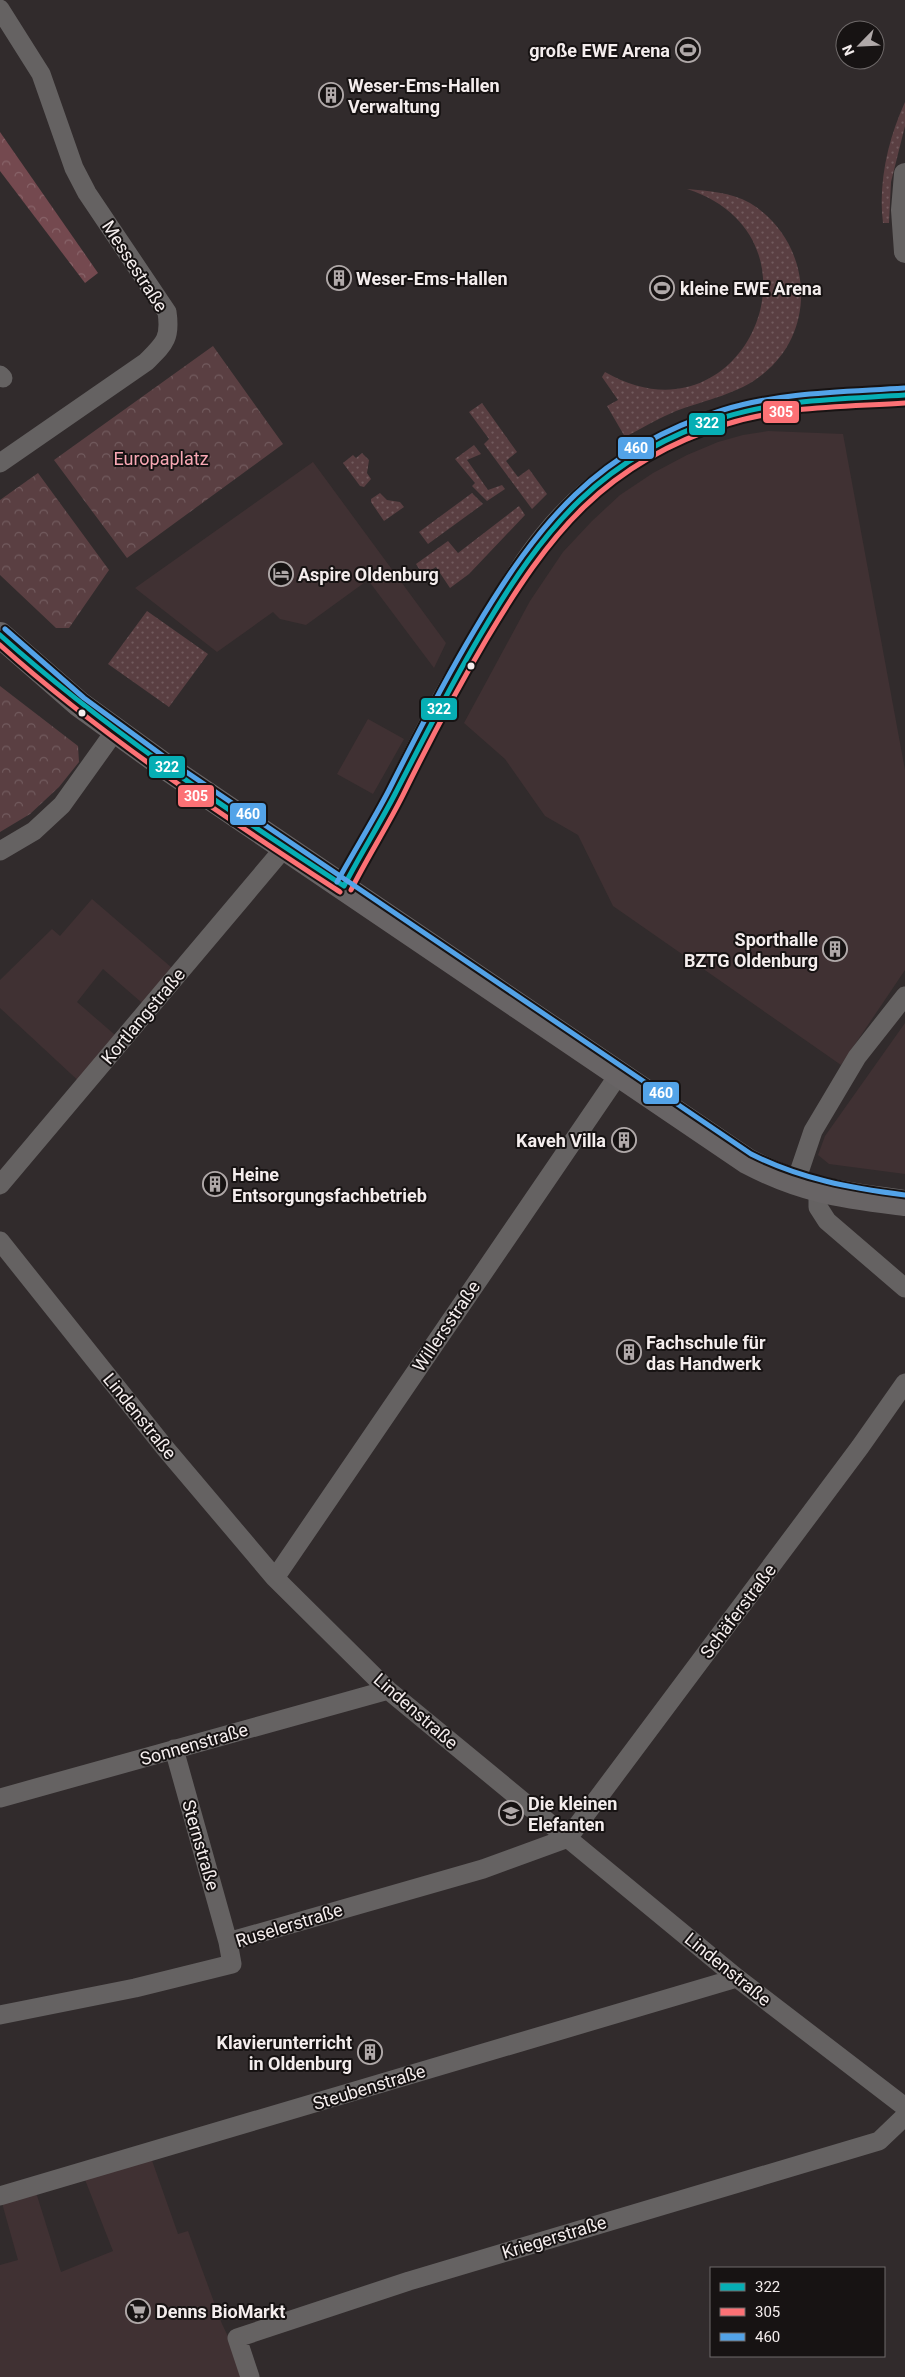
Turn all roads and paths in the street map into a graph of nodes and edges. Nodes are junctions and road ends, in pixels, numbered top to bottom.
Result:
1 (0, 10) edge
2 (905, 174) edge
3 (905, 252) edge
4 (905, 395) edge
5 (0, 463) edge
6 (3, 643) edge
7 (115, 731) junction
8 (285, 847) junction
9 (0, 851) edge
10 (344, 886) junction
11 (905, 996) edge
12 (619, 1074) junction
13 (0, 1185) edge
14 (806, 1187) junction
15 (905, 1203) edge
16 (0, 1241) edge
17 (905, 1288) edge
18 (905, 1383) edge
19 (275, 1578) junction
20 (388, 1690) junction
21 (174, 1749) junction
22 (0, 1798) edge
23 (568, 1838) junction
24 (228, 1942) junction
25 (737, 1978) junction
26 (0, 2016) edge
27 (905, 2107) edge
28 (905, 2116) edge
29 (0, 2196) edge
30 (250, 2377) edge

1 - 5 street, Messestraße
2 - 3 street
4 - 10 street
6 - 7 main road
7 - 8 main road
7 - 9 street
8 - 10 main road
8 - 13 street, Kortlangstraße
10 - 12 main road
11 - 14 street
12 - 14 main road
12 - 19 street, Willersstraße
14 - 15 main road
14 - 17 street
16 - 19 street, Lindenstraße
18 - 23 street, Schäferstraße
19 - 20 street, Lindenstraße
20 - 21 street, Sonnenstraße
20 - 23 street, Lindenstraße
21 - 22 street, Sonnenstraße
21 - 24 street, Sternstraße
23 - 24 street, Ruselerstraße
23 - 25 street, Lindenstraße
24 - 26 street, Ruselerstraße
25 - 27 street, Lindenstraße
25 - 29 street, Steubenstraße
28 - 30 street, Kriegerstraße

